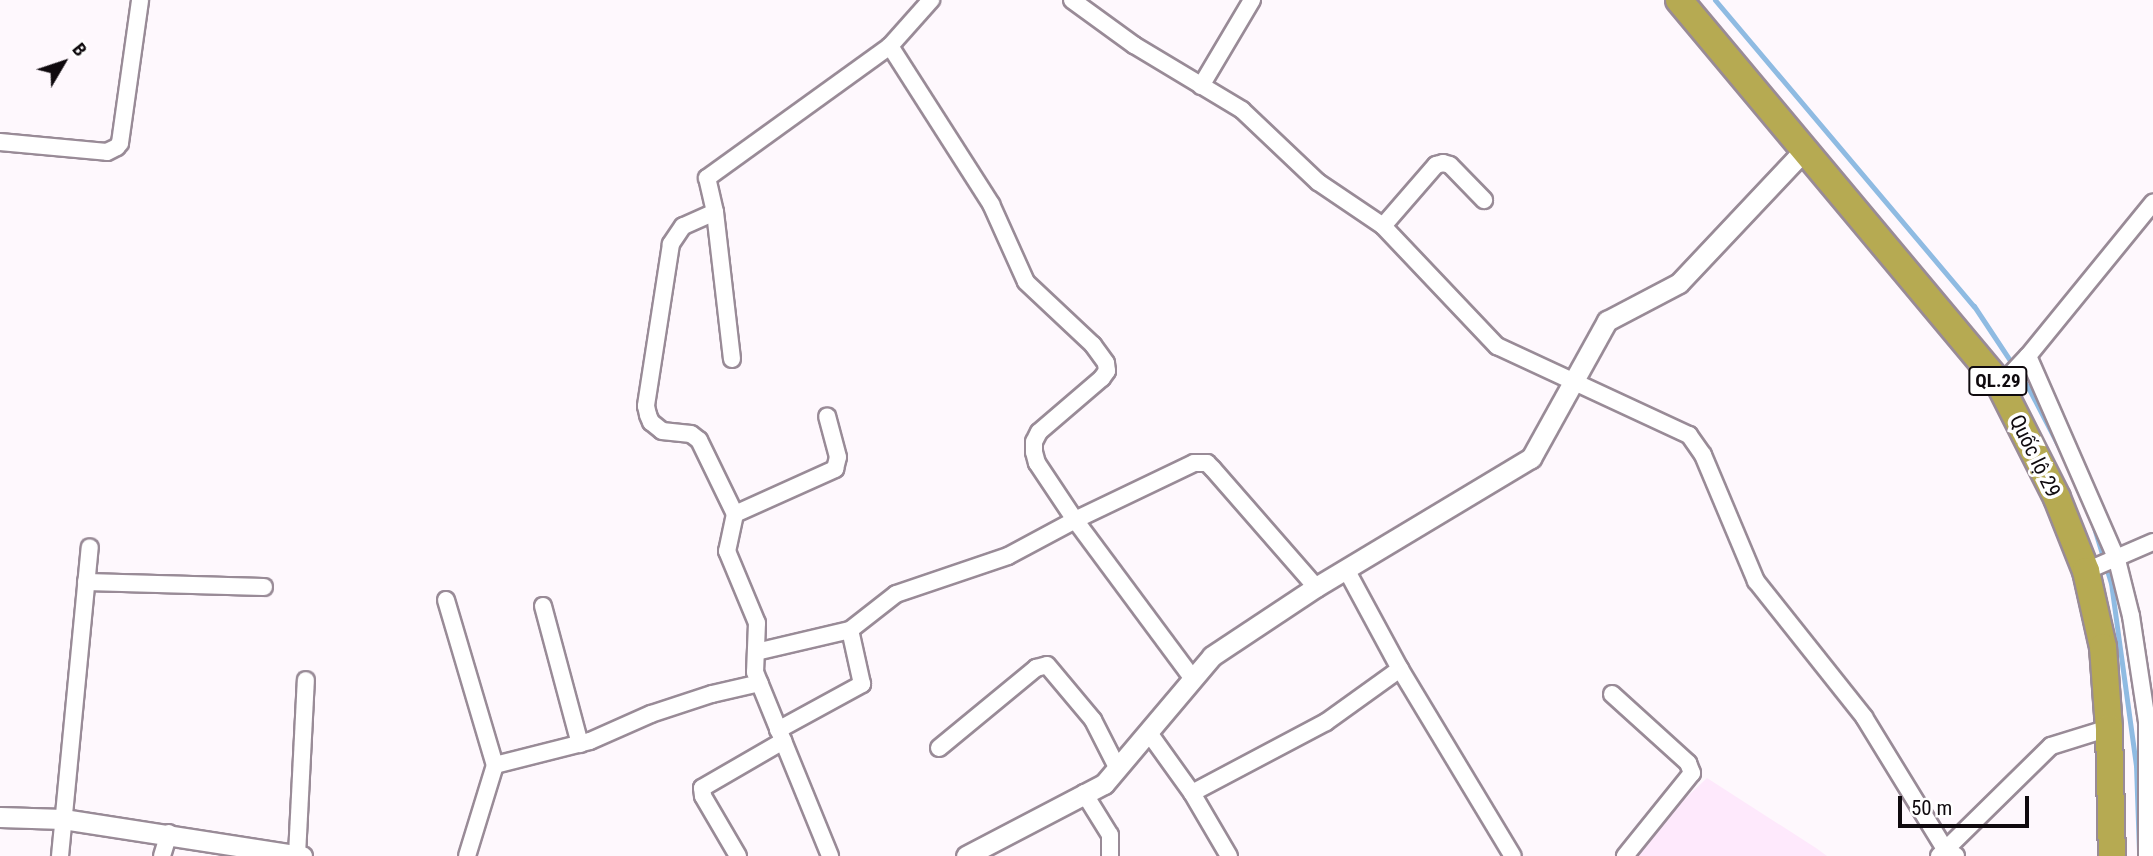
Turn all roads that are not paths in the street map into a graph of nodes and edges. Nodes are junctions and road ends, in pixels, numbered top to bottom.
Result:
1 (140, 0) edge
2 (931, 0) edge
3 (1072, 0) edge
4 (1252, 0) edge
5 (1679, 0) edge
6 (890, 47) junction
7 (1201, 86) junction
8 (0, 142) edge
9 (1806, 148) junction
10 (1484, 200) dead end
11 (2153, 203) edge
12 (715, 212) junction
13 (1383, 226) junction
14 (2028, 356) junction
15 (732, 359) dead end
16 (2004, 377) junction
17 (1574, 379) junction
18 (827, 416) dead end
19 (735, 514) junction
20 (1075, 520) junction
21 (2153, 542) edge
22 (90, 547) dead end
23 (2101, 566) junction
24 (1347, 571) junction
25 (86, 582) junction
26 (264, 587) dead end
27 (1316, 587) junction
28 (446, 600) dead end
29 (543, 606) dead end
30 (850, 630) junction
31 (755, 652) junction
32 (1400, 669) junction
33 (1193, 679) junction
34 (306, 680) dead end
35 (760, 683) junction
36 (1612, 694) dead end
37 (2109, 728) junction
38 (1149, 733) junction
39 (781, 735) junction
40 (580, 744) junction
41 (939, 748) dead end
42 (2151, 754) edge
43 (495, 765) junction
44 (1118, 769) junction
45 (1084, 793) junction
46 (1192, 793) junction
47 (0, 817) edge
48 (63, 819) junction
49 (169, 834) junction
50 (1947, 853) edge
51 (300, 855) edge
52 (60, 856) edge
53 (162, 856) edge
54 (467, 856) edge
55 (737, 856) edge
56 (830, 856) edge
57 (966, 856) edge
58 (1110, 856) edge
59 (1229, 856) edge
60 (1513, 856) edge
61 (1625, 856) edge
62 (2112, 856) edge
63 (2147, 856) edge

1 - 8 street
2 - 6 street
3 - 7 street
4 - 7 street
5 - 9 highway, Quốc lộ 29 / QL.29
6 - 12 street
6 - 20 street
7 - 13 street
9 - 16 highway, Quốc lộ 29 / QL.29
9 - 17 street
10 - 13 street
11 - 14 street
12 - 15 street
12 - 19 street
13 - 17 street
14 - 16 street
14 - 23 street
16 - 23 highway, Quốc lộ 29 / QL.29
17 - 24 street
17 - 50 street
18 - 19 street
19 - 31 street
20 - 27 street
20 - 30 street
20 - 33 street
21 - 23 street
22 - 25 street
23 - 37 highway, Quốc lộ 29 / QL.29
23 - 42 street
24 - 27 street
24 - 32 street
25 - 26 street
25 - 48 street
27 - 33 street
28 - 43 street
29 - 40 street
30 - 31 street
30 - 39 street
31 - 35 street
32 - 46 street
32 - 60 street
33 - 38 street
34 - 51 street
35 - 39 street
35 - 40 street
36 - 61 street
37 - 50 street
37 - 62 highway, Quốc lộ 29 / QL.29
38 - 44 street
38 - 46 street
39 - 55 street
39 - 56 street
40 - 43 street
41 - 44 street
42 - 63 street
43 - 54 street
44 - 45 street
45 - 57 street
45 - 58 street
46 - 59 street
47 - 48 street
48 - 49 street
48 - 52 street
49 - 51 street
49 - 53 street

